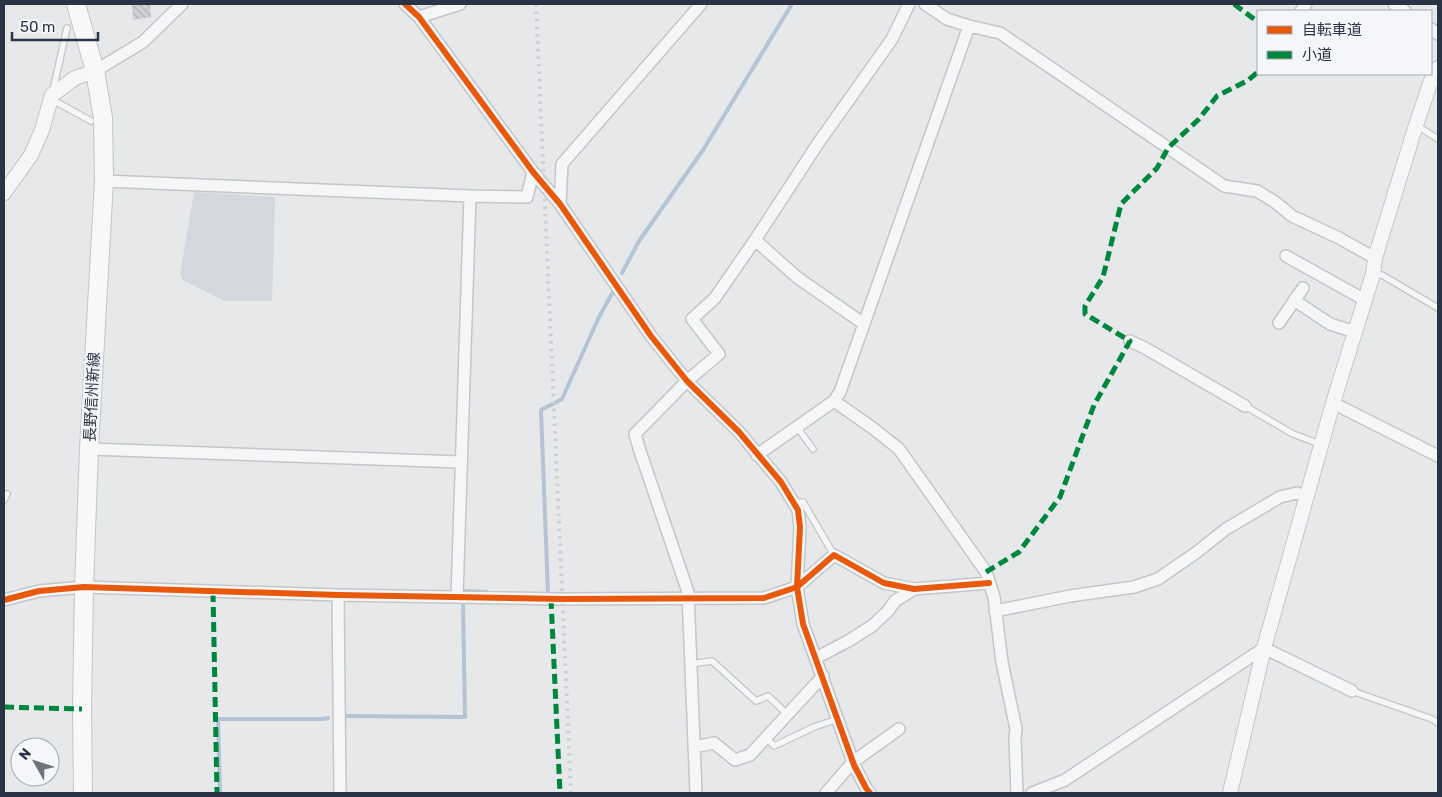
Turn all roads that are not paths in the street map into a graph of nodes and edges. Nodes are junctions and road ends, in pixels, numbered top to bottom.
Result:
1 (76, 4) edge
2 (182, 4) edge
3 (405, 4) edge
4 (460, 4) edge
5 (701, 4) edge
6 (909, 4) edge
7 (926, 4) edge
8 (419, 16) junction
9 (969, 26) junction
10 (67, 28) dead end
11 (1438, 68) edge
12 (95, 71) junction
13 (51, 97) junction
14 (91, 121) dead end
15 (1416, 125) junction
16 (1438, 139) edge
17 (533, 172) junction
18 (104, 181) junction
19 (4, 193) edge
20 (470, 196) junction
21 (560, 204) junction
22 (755, 240) junction
23 (1286, 256) dead end
24 (1375, 258) junction
25 (1373, 274) junction
26 (1303, 288) dead end
27 (1294, 300) junction
28 (1365, 300) junction
29 (1438, 308) edge
30 (1278, 323) dead end
31 (864, 324) junction
32 (1355, 332) junction
33 (1130, 341) dead end
34 (687, 381) junction
35 (834, 401) junction
36 (1333, 404) junction
37 (1245, 406) joint
38 (797, 427) junction
39 (1321, 444) junction
40 (89, 449) junction
41 (813, 449) dead end
42 (757, 455) junction
43 (1438, 456) edge
44 (461, 462) junction
45 (7, 494) dead end
46 (1307, 497) junction
47 (4, 500) edge
48 (793, 503) junction
49 (834, 555) junction
50 (989, 583) junction
51 (84, 587) junction
52 (797, 588) junction
53 (914, 590) junction
54 (338, 595) junction
55 (456, 597) junction
56 (688, 599) junction
57 (4, 600) edge
58 (995, 611) junction
59 (1264, 648) junction
60 (816, 658) junction
61 (691, 664) junction
62 (823, 676) junction
63 (1352, 690) joint
64 (787, 714) junction
65 (838, 719) junction
66 (1438, 723) edge
67 (899, 729) dead end
68 (766, 738) junction
69 (694, 747) junction
70 (853, 762) junction
71 (84, 793) edge
72 (340, 793) edge
73 (696, 793) edge
74 (826, 793) edge
75 (870, 793) edge
76 (1017, 793) edge
77 (1032, 793) edge
78 (1230, 793) edge

1 - 12 main road, 長野信州新線
2 - 12 street
3 - 8 street
4 - 8 street
5 - 21 street
6 - 22 street
7 - 9 street
8 - 17 street
9 - 24 street
9 - 31 street
10 - 13 lane
11 - 15 street
12 - 13 street
12 - 18 main road, 長野信州新線
13 - 14 lane
13 - 19 street
15 - 16 lane
15 - 24 street
17 - 20 street
17 - 21 street
18 - 20 street
18 - 40 main road, 長野信州新線
20 - 44 street
21 - 34 street
22 - 31 street
22 - 34 street
23 - 28 street
24 - 25 street
25 - 28 street
25 - 29 lane
26 - 27 street
27 - 30 street
27 - 32 street
28 - 32 street
31 - 35 street
32 - 36 street
33 - 37 street
34 - 42 street
34 - 56 street
35 - 38 street
35 - 50 street
36 - 39 street
36 - 43 street
37 - 39 lane
38 - 41 lane
38 - 42 street
39 - 46 street
40 - 44 street
40 - 51 main road, 長野信州新線
42 - 48 street
44 - 55 street
45 - 47 lane
46 - 58 street
46 - 59 street
48 - 49 lane
48 - 52 street
49 - 52 street
49 - 53 street
50 - 53 street
50 - 58 street
51 - 54 street
51 - 57 street
51 - 71 main road, 長野信州新線
52 - 56 street
52 - 60 street
53 - 60 street
54 - 55 street
54 - 72 street
55 - 56 street
56 - 61 street
58 - 76 street
59 - 63 street
59 - 77 street
59 - 78 street
60 - 62 street
61 - 64 lane
61 - 69 street
62 - 64 street
62 - 65 street
63 - 66 lane
64 - 68 street
65 - 68 lane
65 - 70 street
67 - 70 street
68 - 69 street
69 - 73 street
70 - 74 street
70 - 75 street

